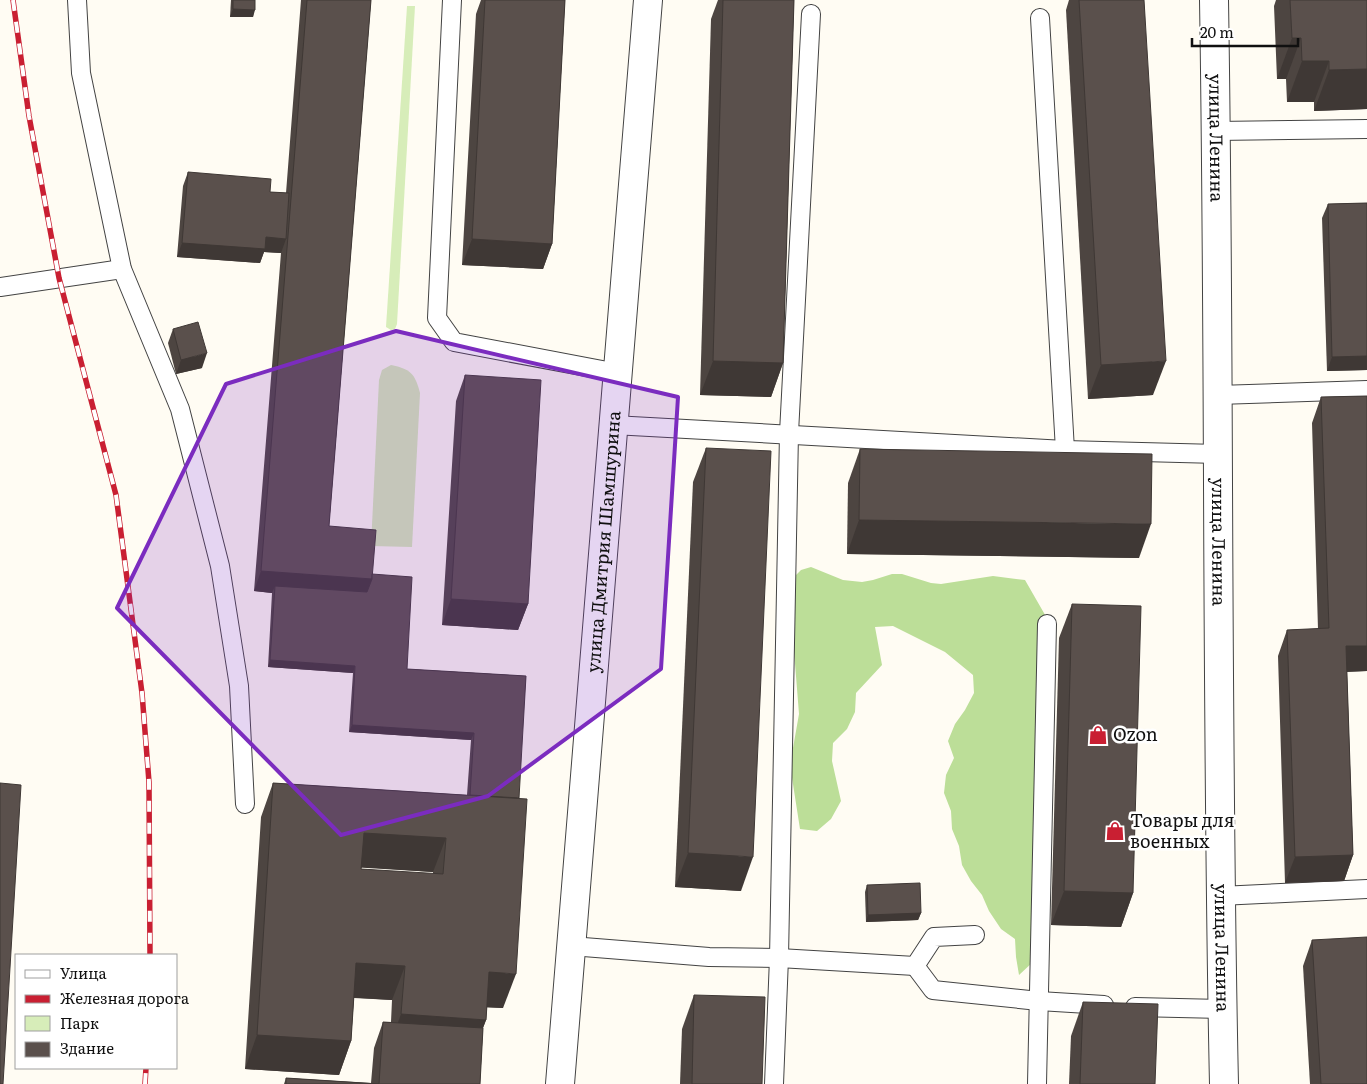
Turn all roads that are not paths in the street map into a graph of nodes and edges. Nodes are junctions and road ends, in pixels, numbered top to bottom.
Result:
1 (78, 0) edge
2 (452, 0) edge
3 (648, 0) edge
4 (1214, 0) edge
5 (811, 14) dead end
6 (1040, 18) dead end
7 (1367, 129) edge
8 (1216, 131) junction
9 (122, 269) junction
10 (0, 287) edge
11 (618, 373) junction
12 (1367, 390) edge
13 (1218, 395) junction
14 (613, 425) junction
15 (789, 433) junction
16 (1066, 450) junction
17 (1218, 454) junction
18 (1047, 624) dead end
19 (246, 804) dead end
20 (1367, 889) edge
21 (1220, 896) junction
22 (975, 935) dead end
23 (571, 946) junction
24 (779, 958) junction
25 (915, 966) junction
26 (1039, 1001) junction
27 (1222, 1009) junction
28 (560, 1084) edge
29 (774, 1084) edge
30 (1037, 1084) edge
31 (1224, 1084) edge

1 - 9 lane
2 - 11 lane
3 - 11 street, улица Дмитрия Шамшурина
4 - 8 street, улица Ленина
5 - 15 lane
6 - 16 lane
7 - 8 lane
8 - 13 street, улица Ленина
9 - 10 lane
9 - 19 lane
11 - 14 street, улица Дмитрия Шамшурина
12 - 13 lane
13 - 17 street, улица Ленина
14 - 15 lane
14 - 23 street, улица Дмитрия Шамшурина
15 - 16 lane
15 - 24 lane
16 - 17 lane
17 - 21 street, улица Ленина
18 - 26 lane
20 - 21 lane
21 - 27 street, улица Ленина
22 - 25 lane
23 - 24 lane
23 - 28 street, улица Дмитрия Шамшурина
24 - 25 lane
24 - 29 lane
25 - 26 lane
26 - 27 lane
26 - 30 lane
27 - 31 street, улица Ленина

